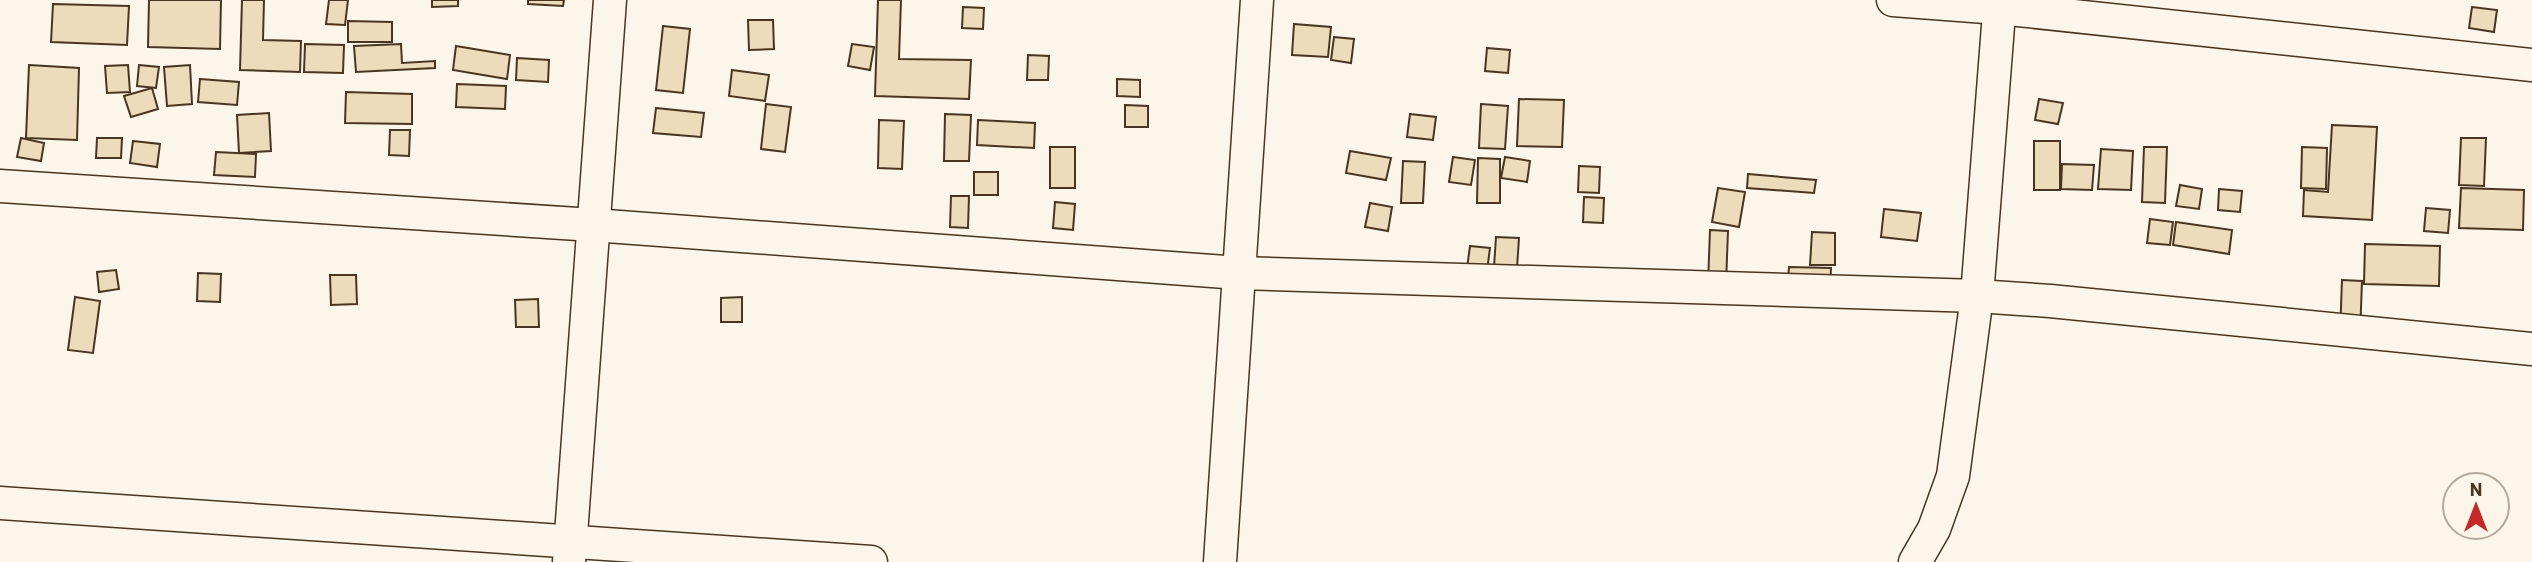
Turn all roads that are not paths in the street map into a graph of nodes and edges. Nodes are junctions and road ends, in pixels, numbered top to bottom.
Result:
1 (610, 0) edge
2 (1257, 0) edge
3 (1893, 0) edge
4 (1999, 4) edge
5 (2532, 65) edge
6 (0, 186) edge
7 (593, 225) junction
8 (1239, 273) junction
9 (1977, 296) junction
10 (2532, 349) edge
11 (0, 503) edge
12 (569, 552) edge
13 (871, 562) edge
14 (1220, 562) edge
15 (1915, 562) edge

1 - 7 street
2 - 8 street
3 - 4 street
4 - 5 street
4 - 9 street
6 - 7 street
7 - 8 street
7 - 12 street
8 - 9 street
8 - 14 street
9 - 10 street
9 - 15 street
11 - 12 street
12 - 13 street

